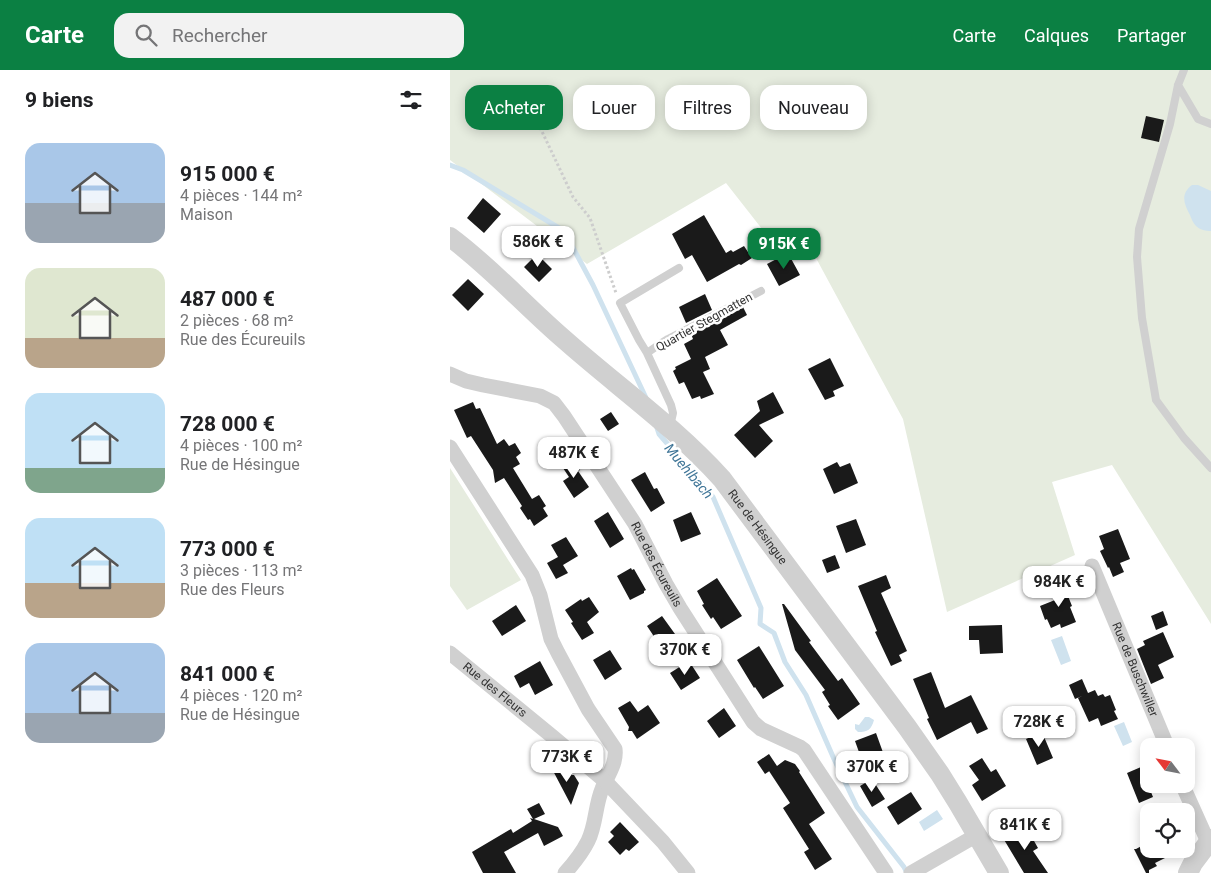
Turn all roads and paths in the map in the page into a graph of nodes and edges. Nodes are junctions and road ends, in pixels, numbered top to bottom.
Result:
1 (1184, 70) edge
2 (1178, 85) junction
3 (1211, 124) edge
4 (541, 130) edge
5 (450, 237) edge
6 (680, 268) dead end
7 (761, 290) dead end
8 (620, 303) junction
9 (647, 354) junction
10 (450, 374) edge
11 (667, 426) junction
12 (450, 447) edge
13 (1211, 468) edge
14 (1092, 566) dead end
15 (450, 653) edge
16 (1164, 738) edge
17 (606, 781) junction
18 (1186, 793) edge
19 (978, 835) junction
20 (1210, 841) edge
21 (1194, 870) edge
22 (914, 871) edge
23 (565, 873) edge
24 (688, 873) edge
25 (886, 873) edge
26 (999, 873) edge

1 - 2 lane
2 - 3 lane
2 - 13 lane
4 - 8 path
5 - 11 street, Rue de Hésingue
6 - 8 lane
7 - 9 lane, Quartier Stegmatten
8 - 9 lane, Quartier Stegmatten
9 - 11 lane, Quartier Stegmatten
10 - 25 street, Rue des Écureuils
11 - 19 street, Rue de Hésingue
12 - 17 street
14 - 16 street, Rue de Buschwiller
15 - 17 street, Rue des Fleurs
17 - 23 street
17 - 24 street, Rue des Fleurs
18 - 20 street
19 - 22 street
19 - 26 street, Rue de Hésingue
20 - 21 street

